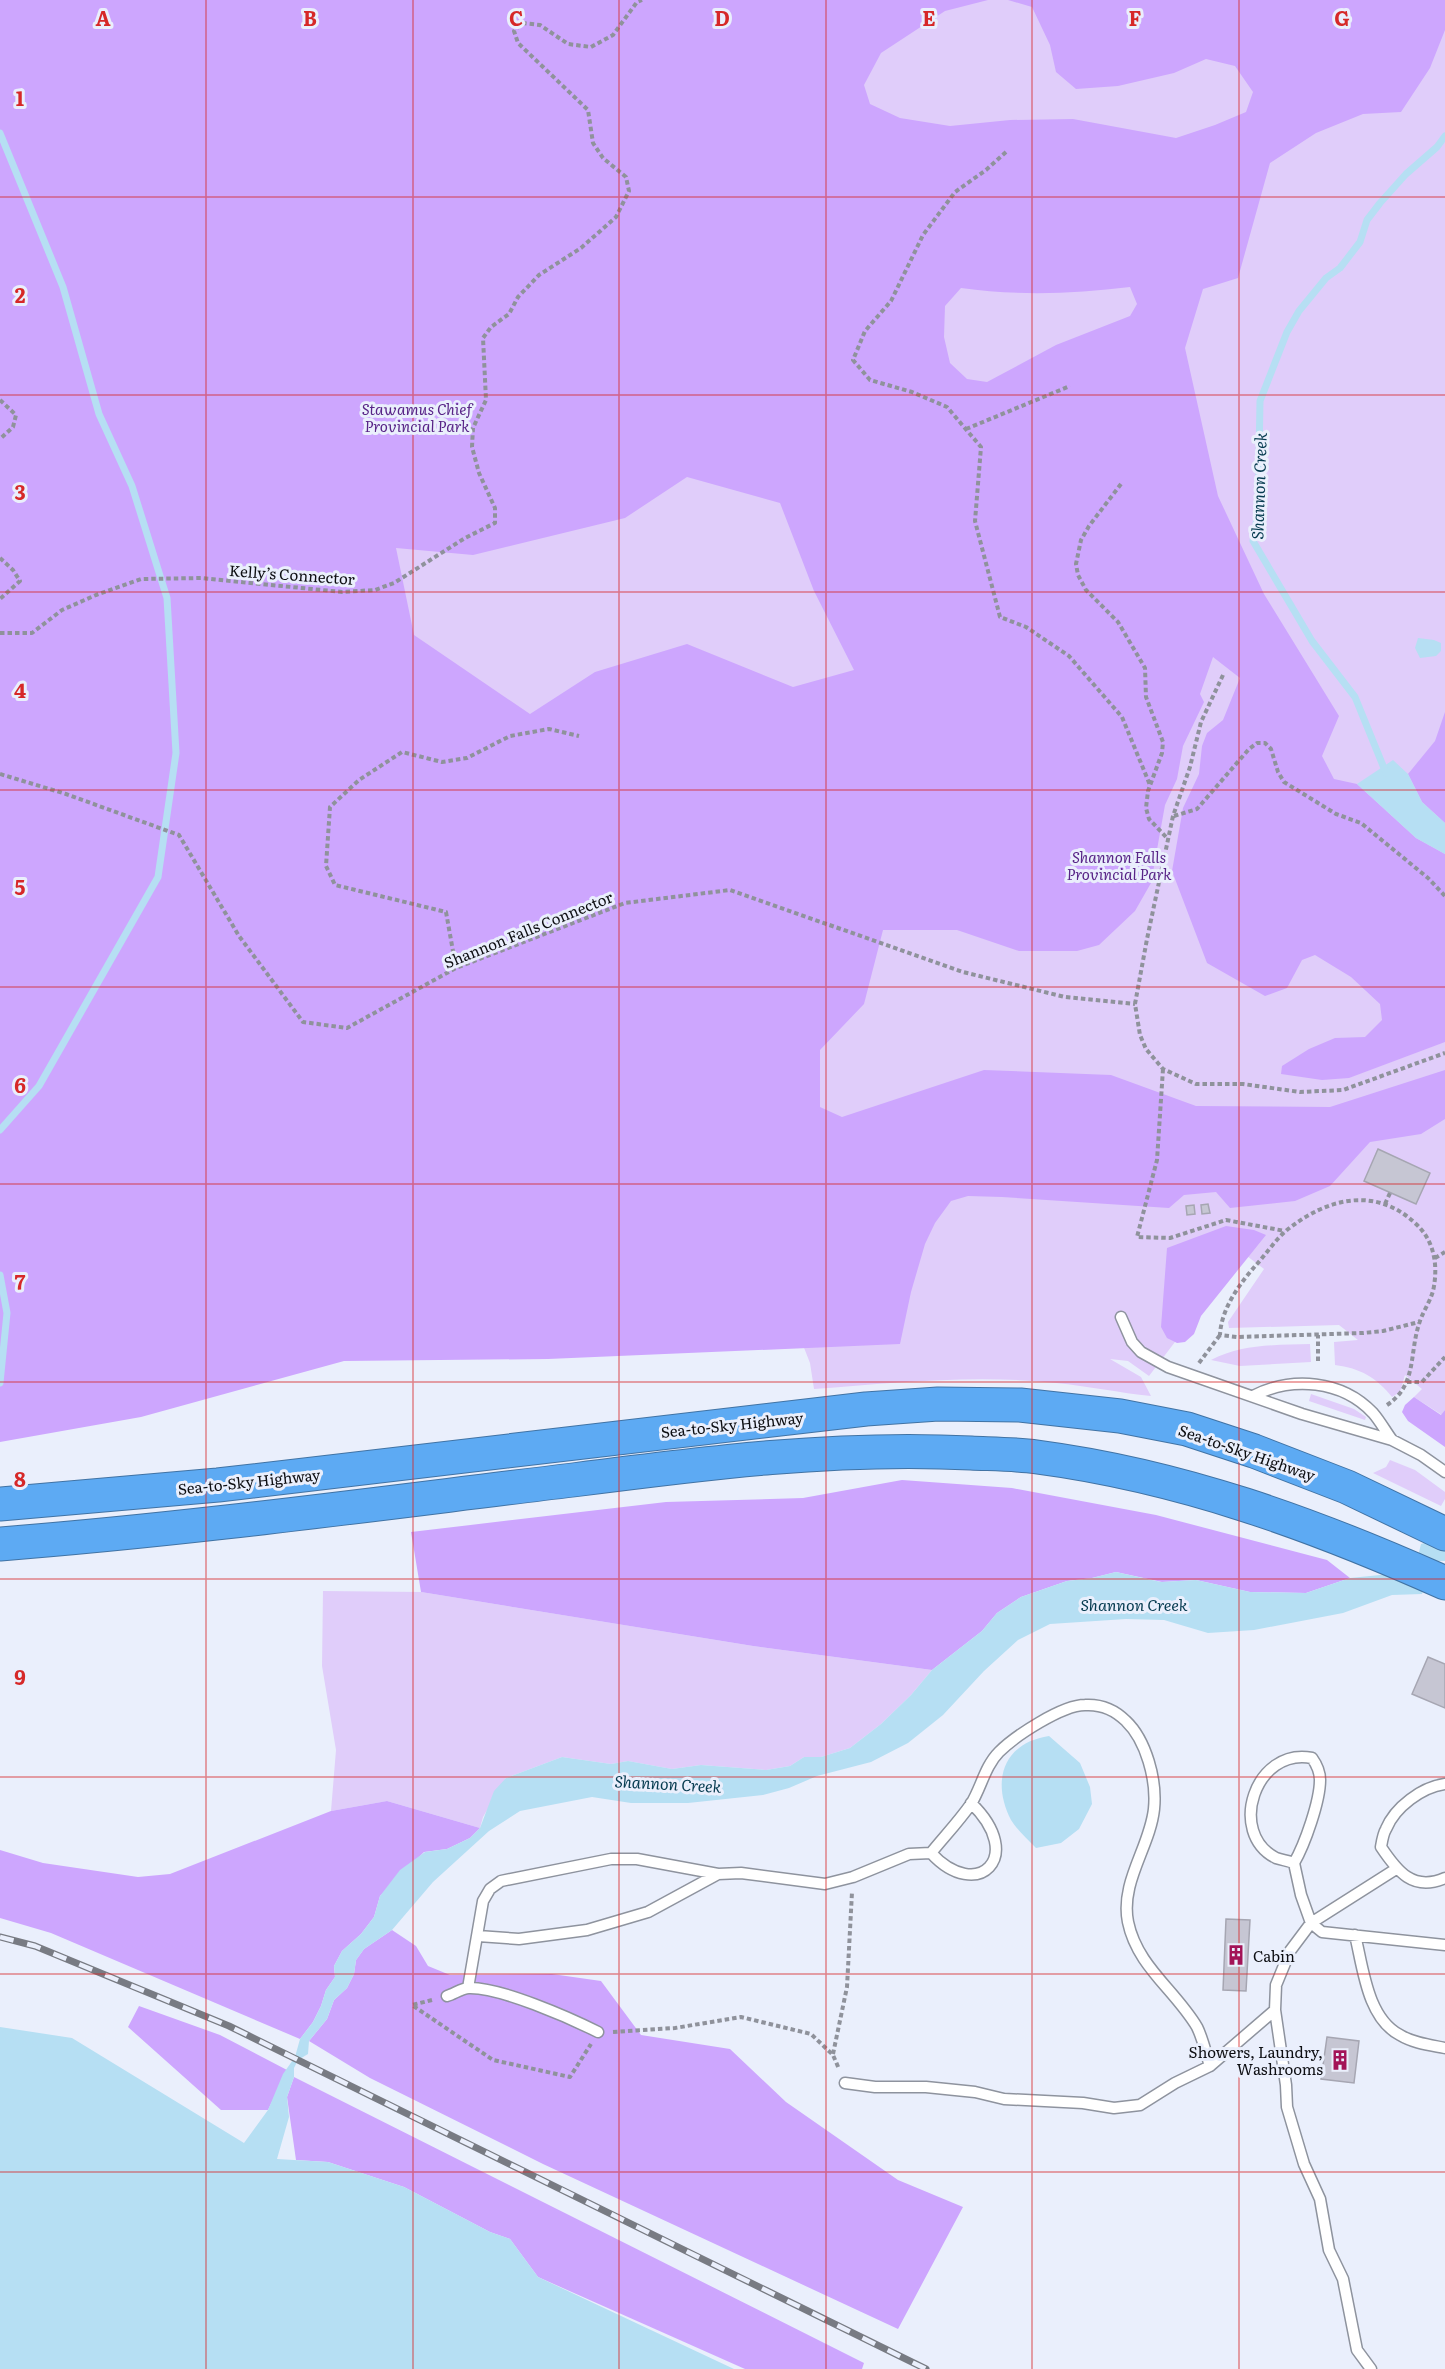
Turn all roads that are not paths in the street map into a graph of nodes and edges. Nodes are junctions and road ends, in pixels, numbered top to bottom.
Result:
1 (1121, 1317) dead end
2 (1253, 1396) junction
3 (1392, 1440) junction
4 (1445, 1472) edge
5 (0, 1504) edge
6 (1440, 1531) edge
7 (0, 1544) edge
8 (1445, 1583) edge
9 (1445, 1784) edge
10 (971, 1803) junction
11 (931, 1853) junction
12 (1294, 1863) junction
13 (1396, 1869) junction
14 (718, 1874) junction
15 (1445, 1878) edge
16 (1311, 1923) junction
17 (1355, 1935) junction
18 (478, 1936) junction
19 (1445, 1945) edge
20 (468, 1988) junction
21 (447, 1996) road end
22 (1275, 2010) junction
23 (598, 2032) road end
24 (1445, 2048) edge
25 (1210, 2066) junction
26 (845, 2083) road end
27 (1371, 2369) edge

1 - 2 lane
2 - 3 lane
2 - 3 lane
3 - 4 lane
5 - 6 highway, Sea-to-Sky Highway
7 - 8 highway
9 - 13 lane
10 - 11 lane
10 - 11 lane
10 - 25 lane
11 - 14 lane
12 - 12 lane
12 - 16 lane
13 - 15 lane
13 - 16 lane
14 - 18 lane
14 - 18 lane
16 - 17 lane
16 - 22 lane
17 - 19 lane
17 - 24 lane
18 - 20 lane
20 - 21 lane
20 - 23 lane
22 - 25 lane
22 - 27 lane
25 - 26 lane

